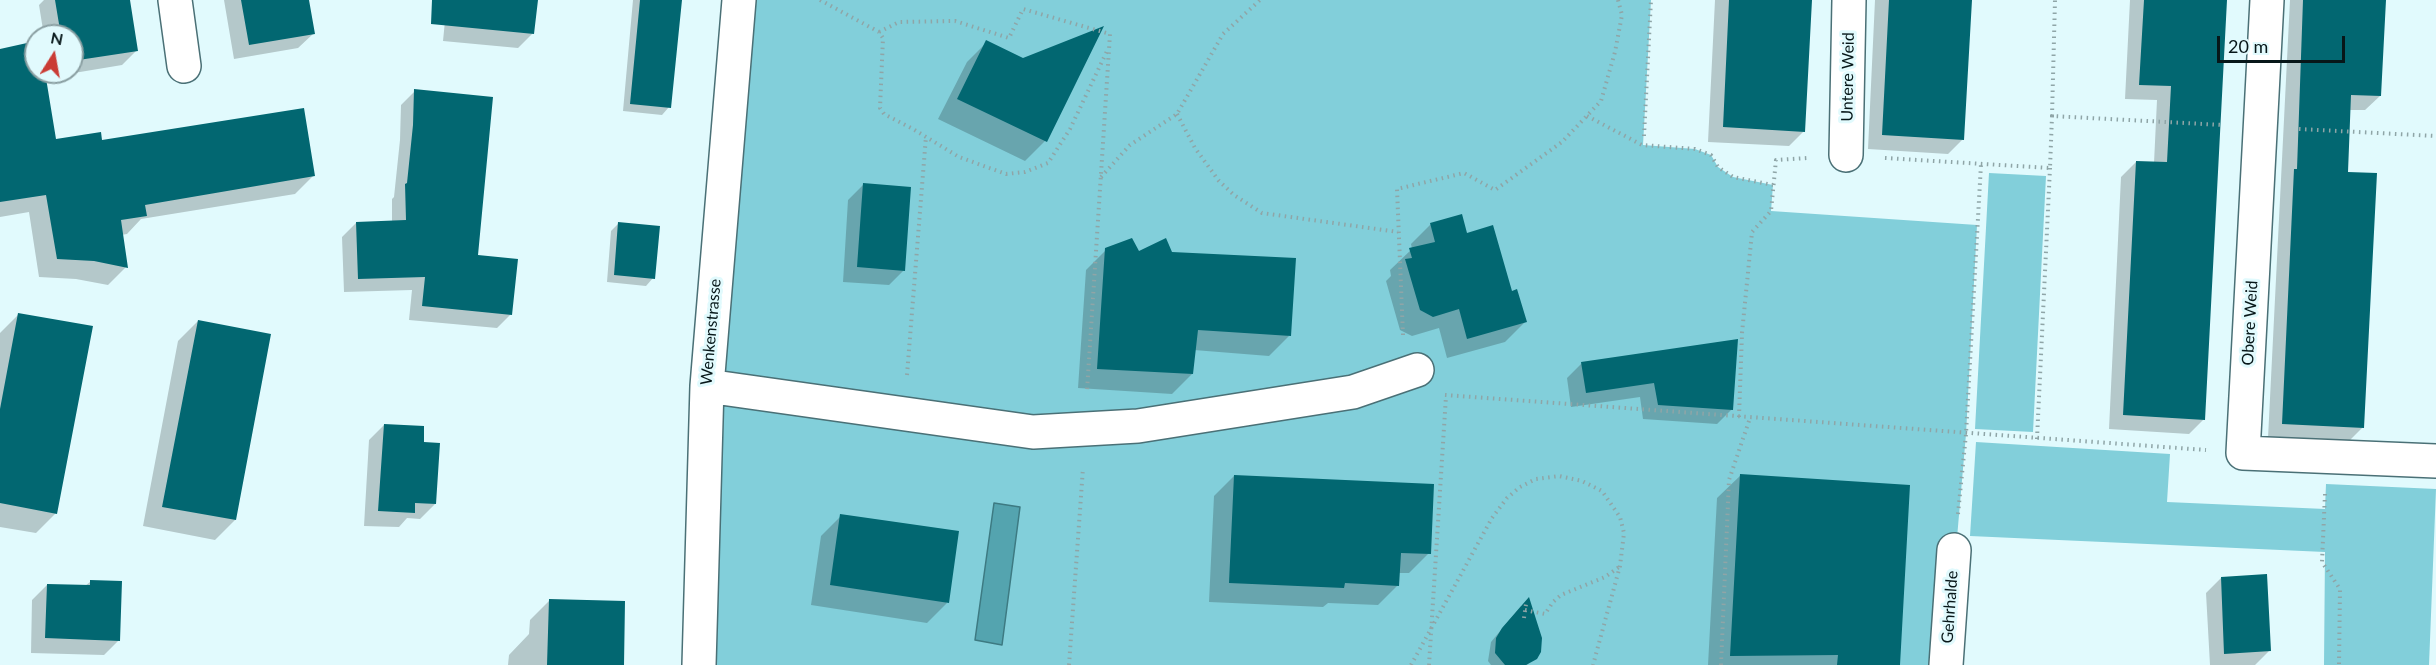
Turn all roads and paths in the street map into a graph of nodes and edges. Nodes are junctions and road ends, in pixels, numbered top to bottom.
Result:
1 (175, 0) edge
2 (739, 0) edge
3 (820, 0) edge
4 (1260, 0) edge
5 (1618, 0) edge
6 (1651, 0) edge
7 (1849, 0) edge
8 (2055, 0) edge
9 (2266, 0) edge
10 (879, 32) junction
11 (1109, 47) junction
12 (184, 66) dead end
13 (1177, 114) junction
14 (1587, 116) junction
15 (2052, 116) junction
16 (2261, 127) junction
17 (926, 136) junction
18 (1644, 136) dead end
19 (2436, 136) edge
20 (1846, 155) junction
21 (1981, 164) junction
22 (2050, 168) junction
23 (1100, 177) junction
24 (1773, 185) junction
25 (1398, 232) junction
26 (1411, 372) junction
27 (707, 386) junction
28 (1446, 395) junction
29 (903, 413) junction
30 (1738, 417) junction
31 (1750, 418) junction
32 (1085, 429) junction
33 (1966, 434) junction
34 (2037, 439) junction
35 (2243, 453) junction
36 (2436, 461) edge
37 (2325, 520) dead end
38 (1954, 550) joint
39 (1620, 566) junction
40 (1526, 604) dead end
41 (1525, 610) junction
42 (1524, 618) dead end
43 (1431, 625) junction
44 (699, 665) edge
45 (1070, 665) edge
46 (1411, 665) edge
47 (1429, 665) edge
48 (1593, 665) edge
49 (1721, 665) edge
50 (1946, 665) edge
51 (2339, 665) edge

1 - 12 street
2 - 27 street, Wenkenstrasse
3 - 10 path
4 - 13 path
5 - 14 path
6 - 18 path
7 - 20 street, Untere Weid
8 - 15 path
9 - 16 street, Obere Weid
10 - 11 path
10 - 17 path
11 - 17 path
11 - 23 path
13 - 23 path
13 - 25 path
14 - 24 path
14 - 25 path
15 - 16 path
15 - 22 path
16 - 19 path
16 - 35 street, Obere Weid
17 - 29 path
20 - 21 path
20 - 24 path
21 - 22 path
21 - 33 path
22 - 34 path
23 - 32 path
24 - 30 path
25 - 26 path
26 - 28 path
26 - 32 street
27 - 29 street
27 - 44 street, Wenkenstrasse
28 - 30 path
28 - 43 path
29 - 32 street
30 - 31 path
31 - 33 path
31 - 49 path
32 - 45 path
33 - 34 path
33 - 38 path
34 - 35 path
35 - 36 street
37 - 51 path
38 - 50 street, Gehrhalde
39 - 41 path
39 - 43 path
39 - 48 path
40 - 41 path
41 - 42 path
43 - 46 path
43 - 47 path

